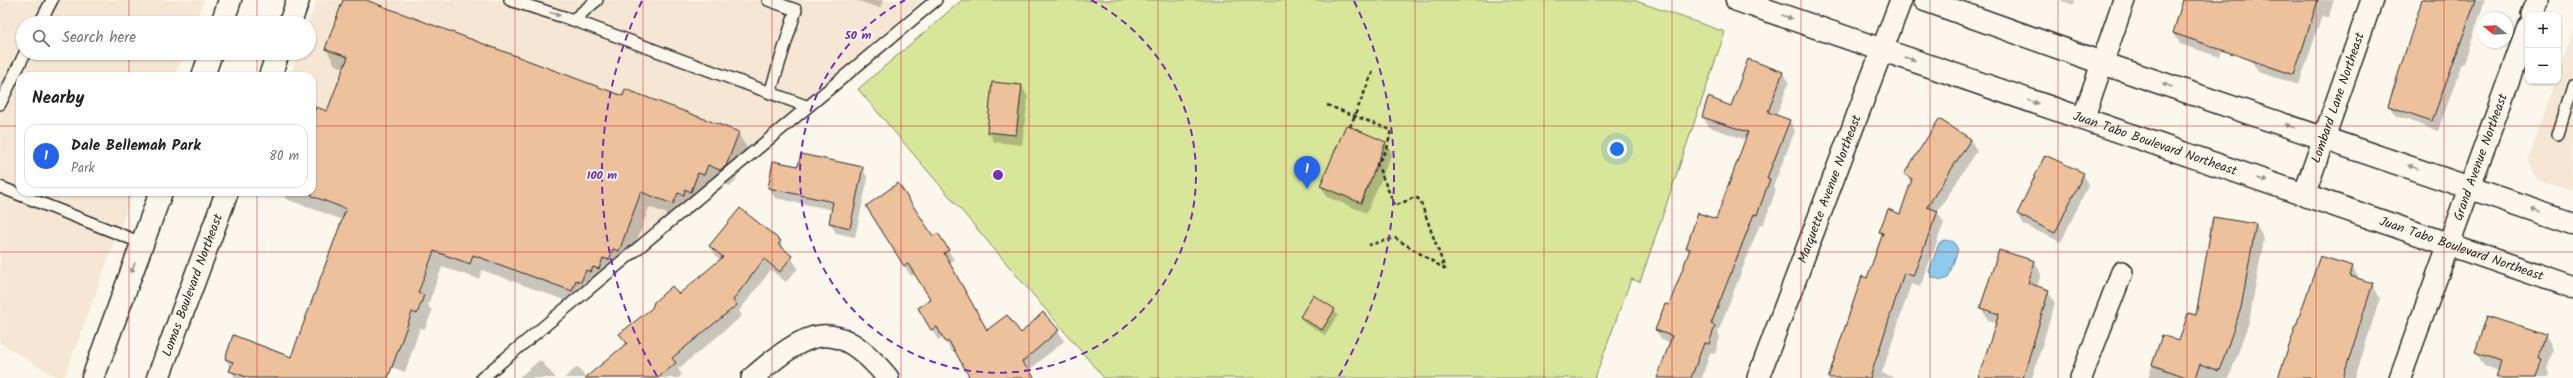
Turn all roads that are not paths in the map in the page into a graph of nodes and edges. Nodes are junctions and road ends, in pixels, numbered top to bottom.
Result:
1 (52, 0) edge
2 (230, 0) edge
3 (298, 0) edge
4 (510, 0) edge
5 (597, 0) edge
6 (768, 0) edge
7 (936, 0) edge
8 (1737, 0) edge
9 (1900, 0) edge
10 (1925, 0) edge
11 (2124, 0) edge
12 (2372, 0) edge
13 (2538, 0) edge
14 (1950, 4) edge
15 (2533, 12) edge
16 (44, 16) edge
17 (224, 16) edge
18 (292, 16) edge
19 (573, 20) junction
20 (2525, 36) edge
21 (1881, 50) junction
22 (22, 60) edge
23 (209, 60) edge
24 (276, 60) edge
25 (2102, 63) junction
26 (204, 72) edge
27 (271, 72) edge
28 (2573, 86) edge
29 (770, 92) junction
30 (0, 104) edge
31 (806, 106) junction
32 (2083, 119) junction
33 (2558, 135) dead end
34 (2324, 138) junction
35 (0, 187) edge
36 (2472, 187) junction
37 (16, 193) edge
38 (2304, 195) junction
39 (23, 196) edge
40 (159, 196) edge
41 (226, 196) edge
42 (2573, 223) edge
43 (142, 243) junction
44 (2450, 244) junction
45 (2122, 272) dead end
46 (2573, 287) edge
47 (93, 378) edge
48 (158, 378) edge
49 (482, 378) edge
50 (752, 378) edge
51 (888, 378) edge
52 (1758, 378) edge
53 (2081, 378) edge
54 (2400, 378) edge

1 - 16 lane
2 - 17 main road
3 - 18 main road
4 -> 19 lane
5 - 19 lane
6 - 29 lane
7 - 31 lane
8 -> 21 main road, Juan Tabo Boulevard Northeast
9 - 21 street, Marquette Avenue Northeast
10 - 14 main road
11 - 25 street
12 - 34 street, Lombard Lane Northeast
13 - 15 street
14 - 25 main road
19 - 29 lane
20 - 36 street, Grand Avenue Northeast
21 -> 32 main road, Juan Tabo Boulevard Northeast
21 - 52 street, Marquette Avenue Northeast
22 - 30 lane
23 - 26 main road
24 - 27 main road
25 - 32 street
34 -> 25 main road
28 - 33 lane
29 - 31 lane
31 - 49 lane
32 -> 38 main road, Juan Tabo Boulevard Northeast
36 -> 34 main road
34 - 38 street, Lombard Lane Northeast
35 - 37 lane
42 -> 36 main road
36 - 44 street, Grand Avenue Northeast
38 - 44 main road, Juan Tabo Boulevard Northeast
39 - 43 lane
40 - 43 main road
41 - 48 main road, Lomas Boulevard Northeast
43 -> 47 main road
44 - 46 main road, Juan Tabo Boulevard Northeast
44 - 54 street, Grand Avenue Northeast
45 - 53 street
50 - 51 street

